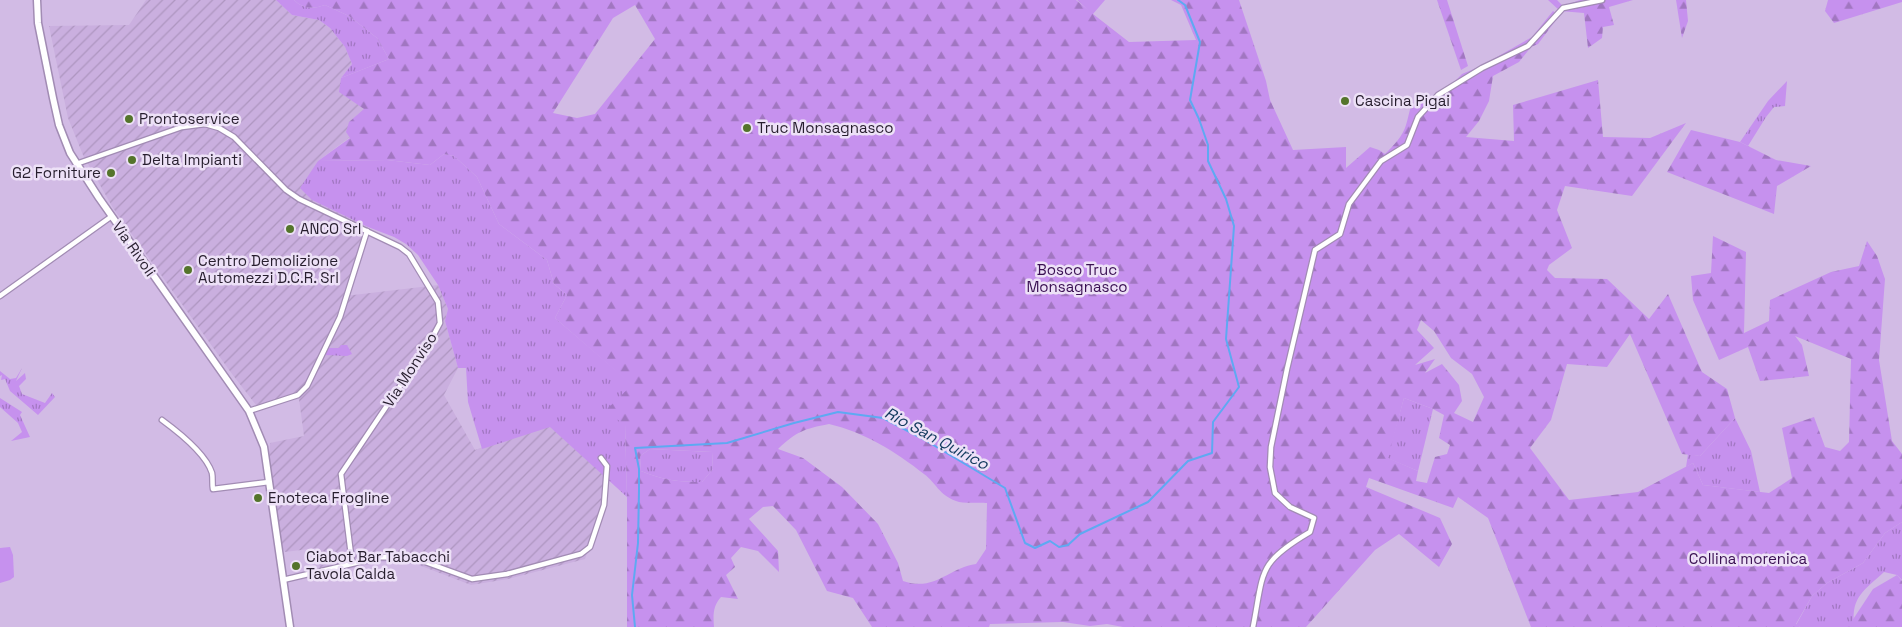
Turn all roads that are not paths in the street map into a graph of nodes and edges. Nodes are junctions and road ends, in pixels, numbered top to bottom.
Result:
1 (37, 0) edge
2 (1602, 0) edge
3 (76, 164) junction
4 (112, 216) junction
5 (367, 231) junction
6 (0, 296) edge
7 (249, 411) junction
8 (162, 420) dead end
9 (601, 458) dead end
10 (268, 482) junction
11 (352, 563) junction
12 (283, 580) junction
13 (290, 627) edge
14 (1252, 627) edge

1 - 3 street, Via Rivoli
2 - 14 street
3 - 4 street, Via Rivoli
3 - 5 street, Via Monviso
4 - 6 street
4 - 7 street, Via Rivoli
5 - 7 street
5 - 11 street, Via Monviso
7 - 10 street, Via Rivoli
8 - 10 street
9 - 11 street
10 - 12 street, Via Rivoli
11 - 12 street
12 - 13 street, Via Rivoli

